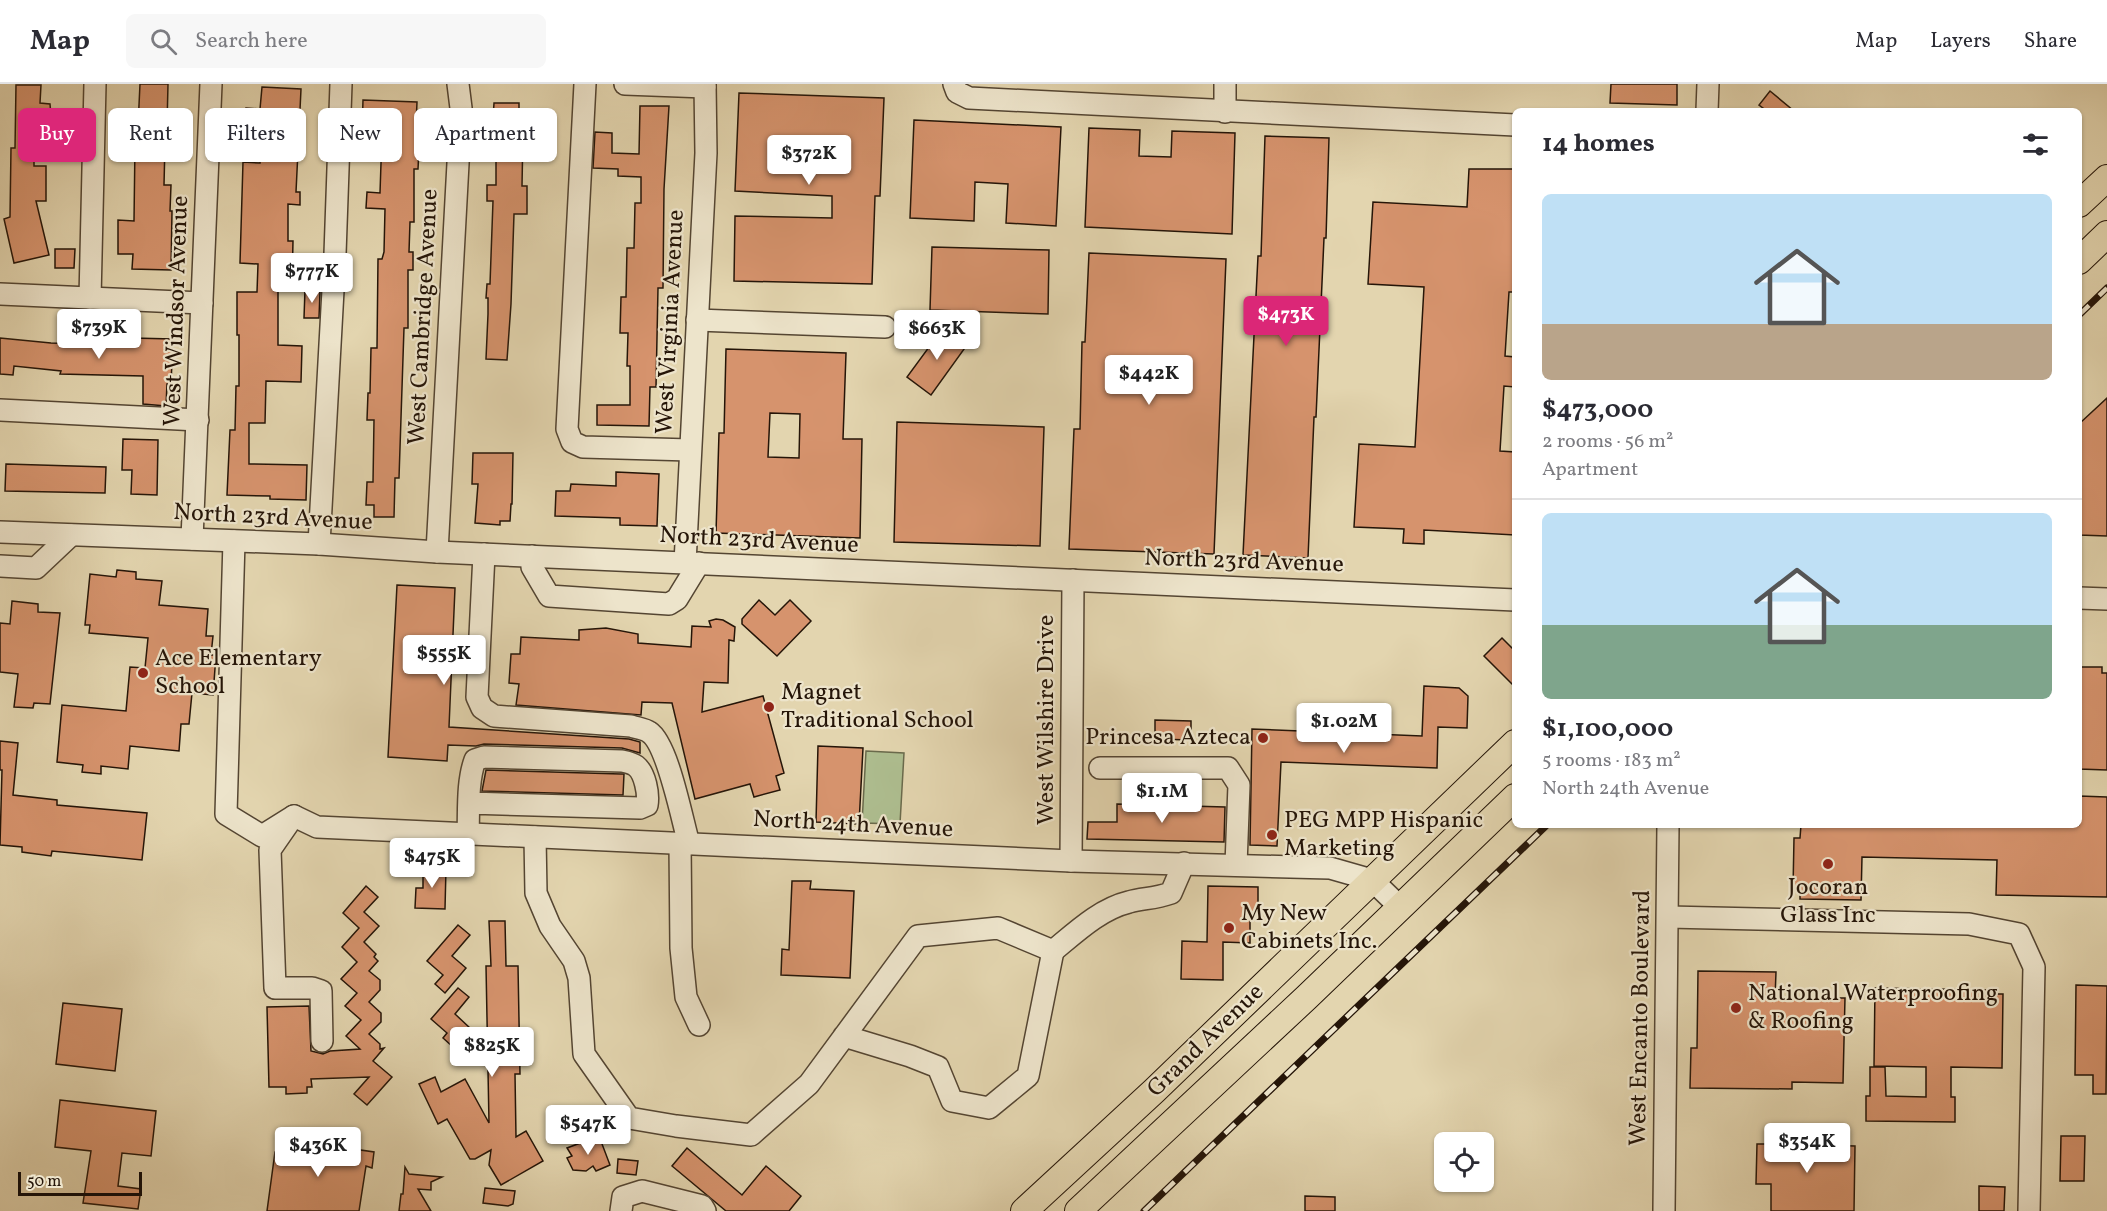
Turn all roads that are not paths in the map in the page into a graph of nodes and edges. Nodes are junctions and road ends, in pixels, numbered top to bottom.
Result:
1 (95, 84) edge
2 (212, 84) edge
3 (341, 84) edge
4 (458, 84) edge
5 (585, 84) edge
6 (625, 84) edge
7 (1225, 84) edge
8 (1708, 84) edge
9 (705, 86) edge
10 (956, 88) edge
11 (1091, 94) edge
12 (1707, 108) edge
13 (1225, 112) junction
14 (1512, 125) edge
15 (2107, 178) edge
16 (2082, 201) edge
17 (2107, 234) edge
18 (2082, 258) edge
19 (0, 294) edge
20 (90, 298) junction
21 (202, 303) junction
22 (697, 320) junction
23 (885, 327) dead end
24 (0, 410) edge
25 (198, 420) junction
26 (690, 450) junction
27 (0, 532) edge
28 (71, 535) junction
29 (192, 539) junction
30 (234, 541) junction
31 (319, 544) junction
32 (437, 552) junction
33 (484, 554) junction
34 (532, 556) junction
35 (692, 563) junction
36 (0, 566) edge
37 (1073, 580) junction
38 (2082, 598) edge
39 (2107, 599) edge
40 (1512, 600) edge
41 (1512, 746) edge
42 (1100, 768) dead end
43 (1512, 801) edge
44 (469, 803) junction
45 (294, 816) junction
46 (1672, 829) edge
47 (468, 834) junction
48 (536, 837) junction
49 (685, 843) junction
50 (1071, 861) junction
51 (1184, 863) junction
52 (1236, 865) junction
53 (1372, 880) junction
54 (1401, 908) junction
55 (1668, 917) junction
56 (1053, 951) junction
57 (699, 1025) dead end
58 (844, 1036) junction
59 (322, 1041) dead end
60 (621, 1211) edge
61 (705, 1211) edge
62 (1024, 1211) edge
63 (1078, 1211) edge
64 (1664, 1211) edge
65 (2029, 1211) edge

1 - 20 street
2 - 21 street, West Windsor Avenue
3 - 31 street
4 - 32 street, West Cambridge Avenue
5 - 26 street
6 - 9 street
7 - 13 street
8 - 12 street
9 - 22 street, West Virginia Avenue
10 - 11 street
11 - 13 street
13 - 14 street
15 - 16 main road
17 - 18 main road
19 - 20 street
20 - 21 street
21 - 25 street, West Windsor Avenue
22 - 23 street
22 - 26 street, West Virginia Avenue
24 - 25 street
25 - 29 street, West Windsor Avenue
26 - 35 street, West Virginia Avenue
27 - 28 street, North 23rd Avenue
28 - 29 street, North 23rd Avenue
28 - 36 street
29 - 30 street, North 23rd Avenue
30 - 31 street, North 23rd Avenue
30 - 45 street
31 - 32 street, North 23rd Avenue
32 - 33 street, North 23rd Avenue
33 - 34 street, North 23rd Avenue
33 - 49 street
34 - 35 street, North 23rd Avenue
34 - 35 street
35 - 37 street, North 23rd Avenue
37 - 40 street, North 23rd Avenue
37 - 50 street, West Wilshire Drive
38 - 39 street
41 - 53 main road, Grand Avenue
42 - 52 street
43 - 54 main road, Grand Avenue
44 - 44 street
44 - 47 street
45 - 47 street, North 24th Avenue
45 - 59 street
46 - 55 street, West Encanto Boulevard
47 - 48 street, North 24th Avenue
48 - 49 street, North 24th Avenue
48 - 58 street
49 - 50 street, North 24th Avenue
49 - 57 street
50 - 51 street, North 24th Avenue
51 - 52 street, North 24th Avenue
51 - 56 street
52 - 53 street, North 24th Avenue
53 - 54 street, North 24th Avenue
53 - 62 main road, Grand Avenue
54 - 63 main road, Grand Avenue
55 - 64 street, West Encanto Boulevard
55 - 65 street
56 - 58 street
56 - 58 street
60 - 61 street

